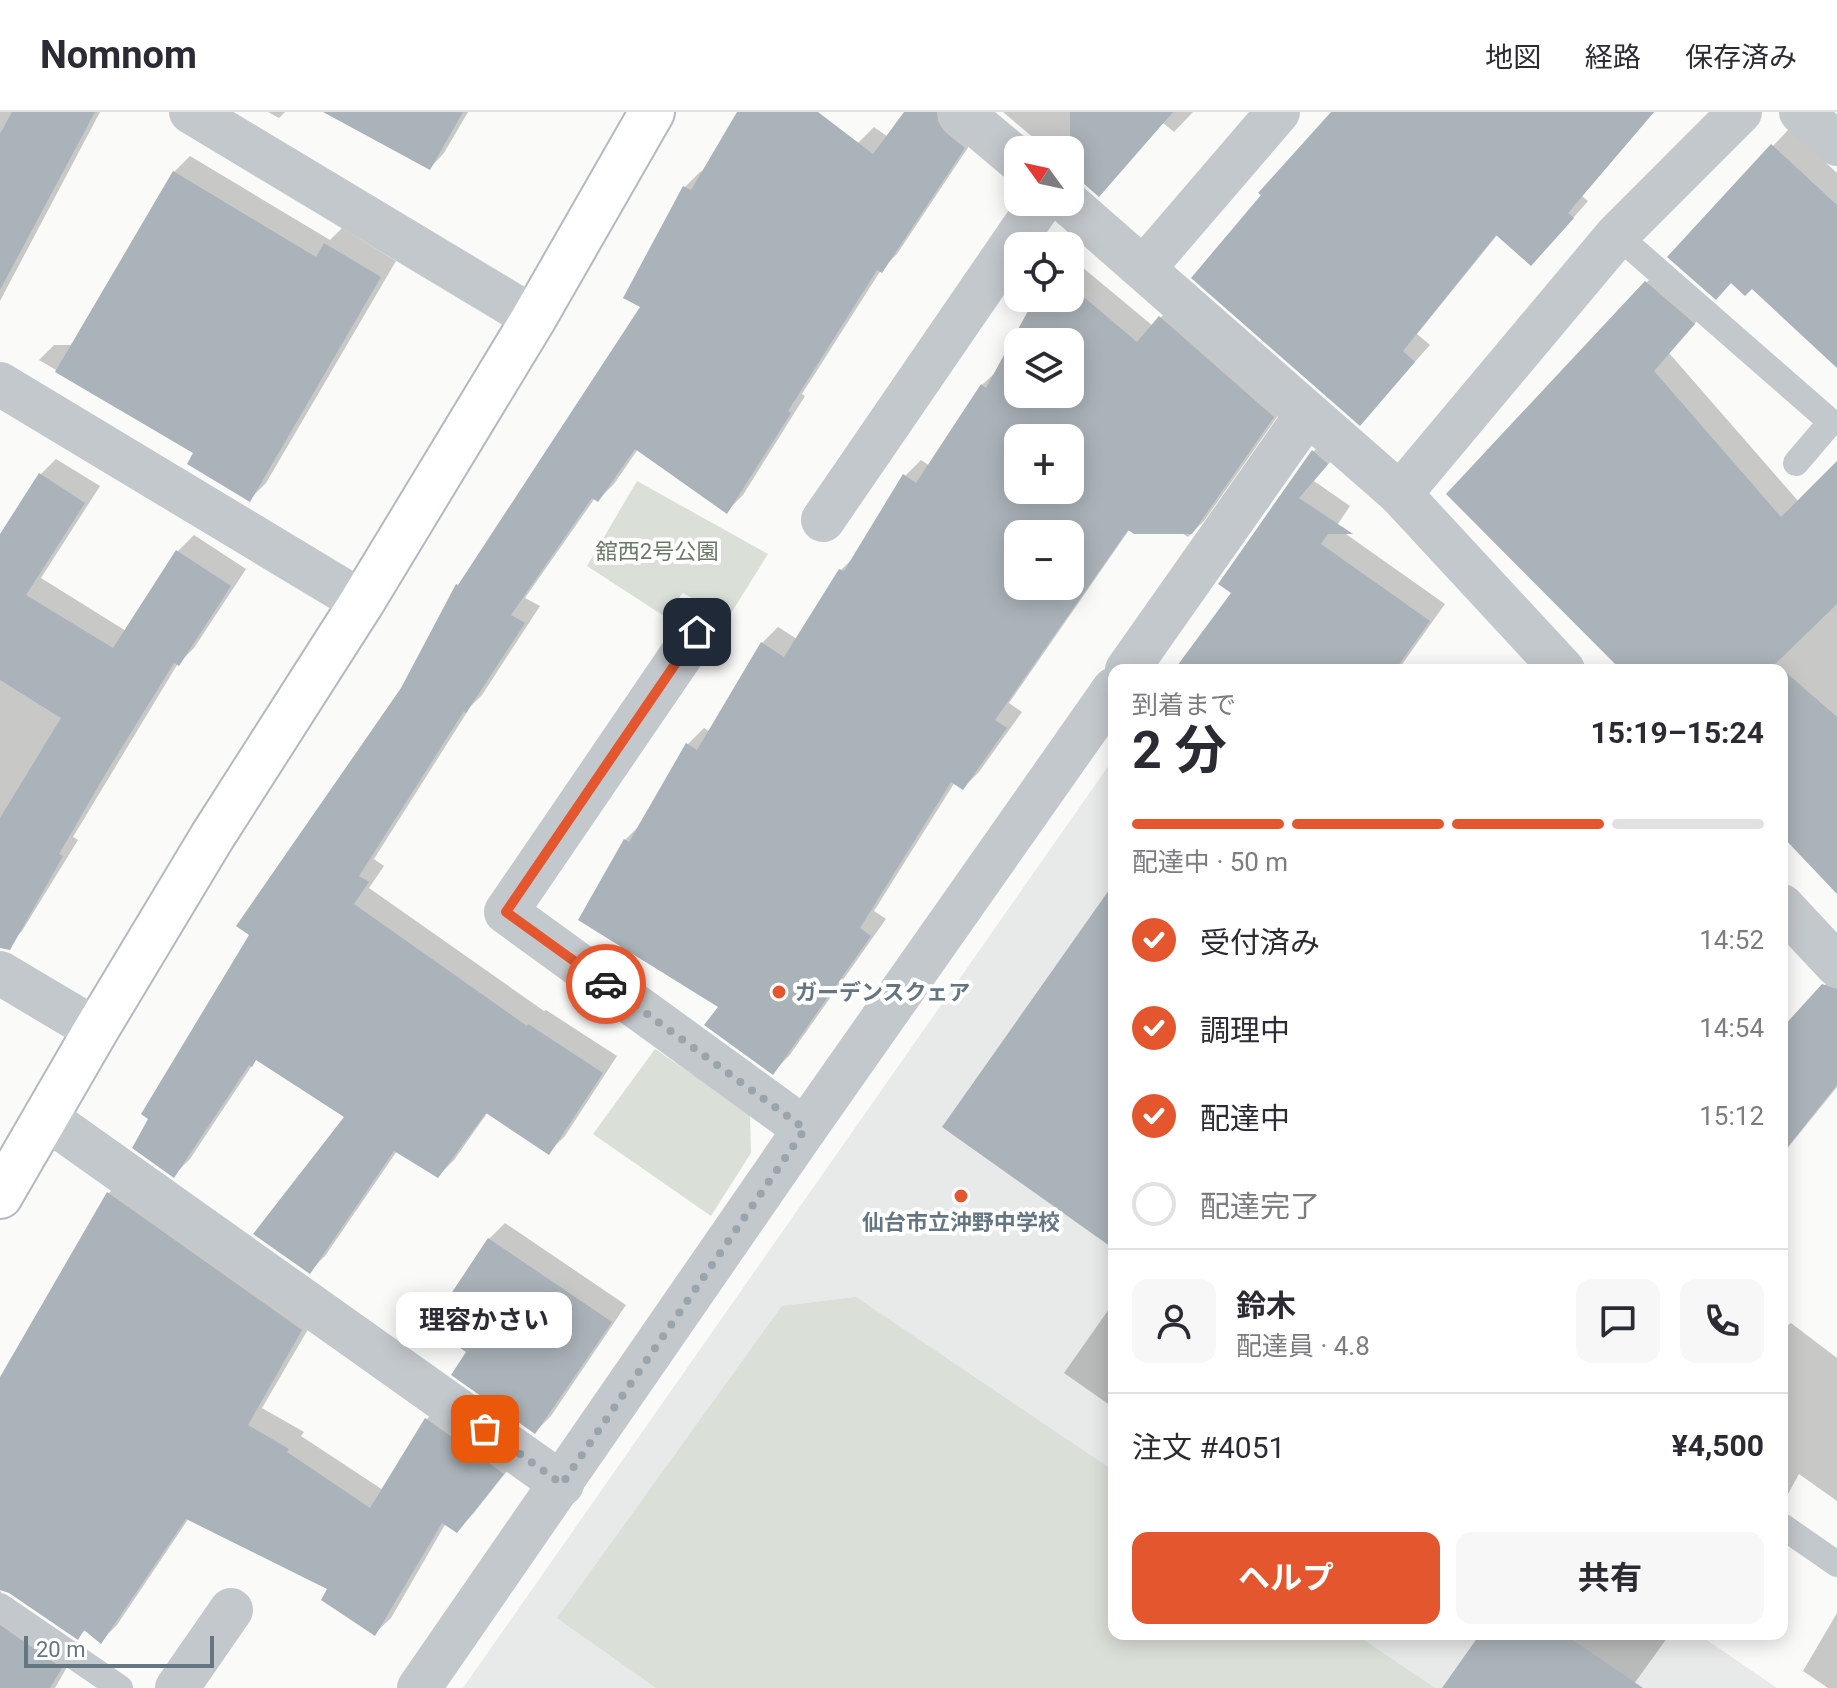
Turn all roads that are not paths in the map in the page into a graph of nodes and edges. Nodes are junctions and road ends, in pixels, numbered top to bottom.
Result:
1 (191, 112) edge
2 (652, 112) edge
3 (961, 112) edge
4 (1278, 112) edge
5 (1740, 112) edge
6 (1801, 112) edge
7 (1837, 144) edge
8 (1004, 148) edge
9 (1031, 216) edge
10 (1083, 216) edge
11 (1617, 235) junction
12 (1144, 268) junction
13 (534, 318) junction
14 (0, 384) edge
15 (1307, 414) junction
16 (1834, 419) edge
17 (1796, 463) dead end
18 (1400, 494) junction
19 (823, 520) dead end
20 (362, 602) junction
21 (697, 632) dead end
22 (1131, 664) edge
23 (1557, 664) edge
24 (1108, 698) edge
25 (1788, 912) edge
26 (1837, 965) edge
27 (0, 973) edge
28 (96, 1030) junction
29 (45, 1117) junction
30 (805, 1129) junction
31 (0, 1196) edge
32 (562, 1484) junction
33 (1788, 1530) edge
34 (1837, 1564) edge
35 (0, 1606) edge
36 (231, 1610) dead end
37 (120, 1688) edge
38 (177, 1688) edge
39 (419, 1688) edge

1 - 13 street
2 - 13 street
3 - 8 street
4 - 12 street
5 - 11 street
6 - 7 street
9 - 19 street
10 - 12 street
11 - 16 lane
11 - 18 street
12 - 15 street
13 - 20 street
14 - 20 street
15 - 18 street
15 - 22 street
16 - 17 lane
18 - 23 street
20 - 28 street
21 - 30 street
24 - 30 street
25 - 26 street
27 - 28 street
28 - 29 street
29 - 31 street
29 - 32 street
30 - 32 street
32 - 39 street
33 - 34 lane
35 - 37 lane
36 - 38 street

